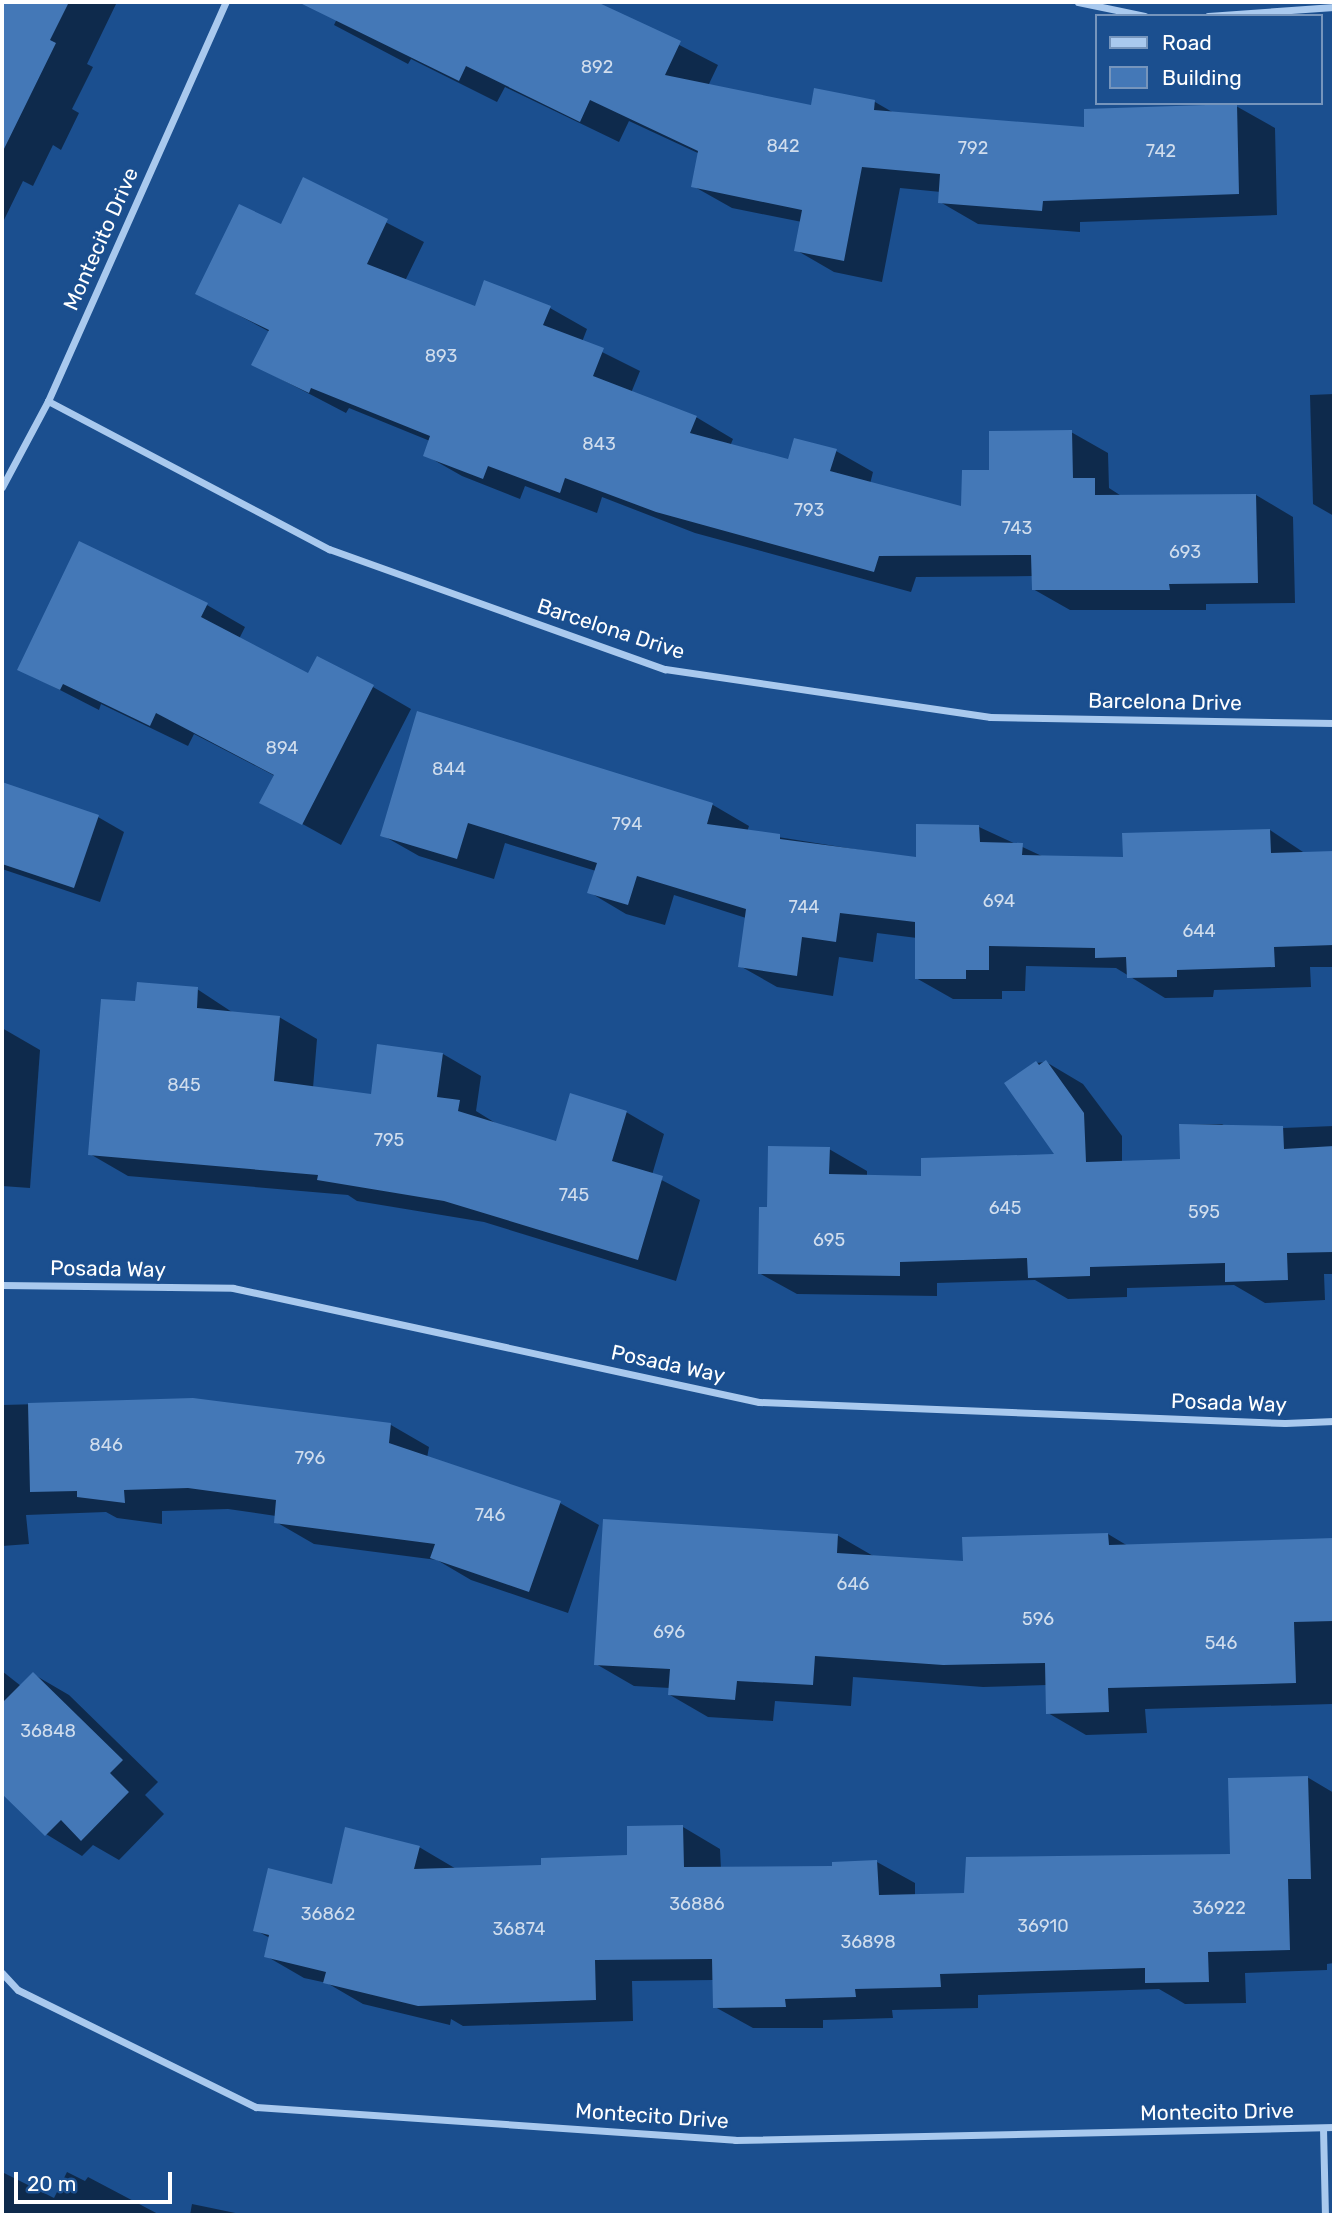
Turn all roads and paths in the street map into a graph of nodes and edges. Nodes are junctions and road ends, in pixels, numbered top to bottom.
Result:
1 (226, 2) edge
2 (1078, 2) edge
3 (1334, 6) edge
4 (1135, 14) edge
5 (1233, 14) edge
6 (48, 401) junction
7 (2, 487) edge
8 (1334, 723) edge
9 (2, 1285) edge
10 (1334, 1421) edge
11 (2, 1973) edge
12 (1334, 2127) edge
13 (1323, 2128) junction
14 (1325, 2215) edge

1 - 6 street, Montecito Drive
2 - 4 street
3 - 5 street
6 - 7 street, Montecito Drive
6 - 8 street, Barcelona Drive
9 - 10 street, Posada Way
11 - 13 street, Montecito Drive
12 - 13 street, Montecito Drive
13 - 14 street

